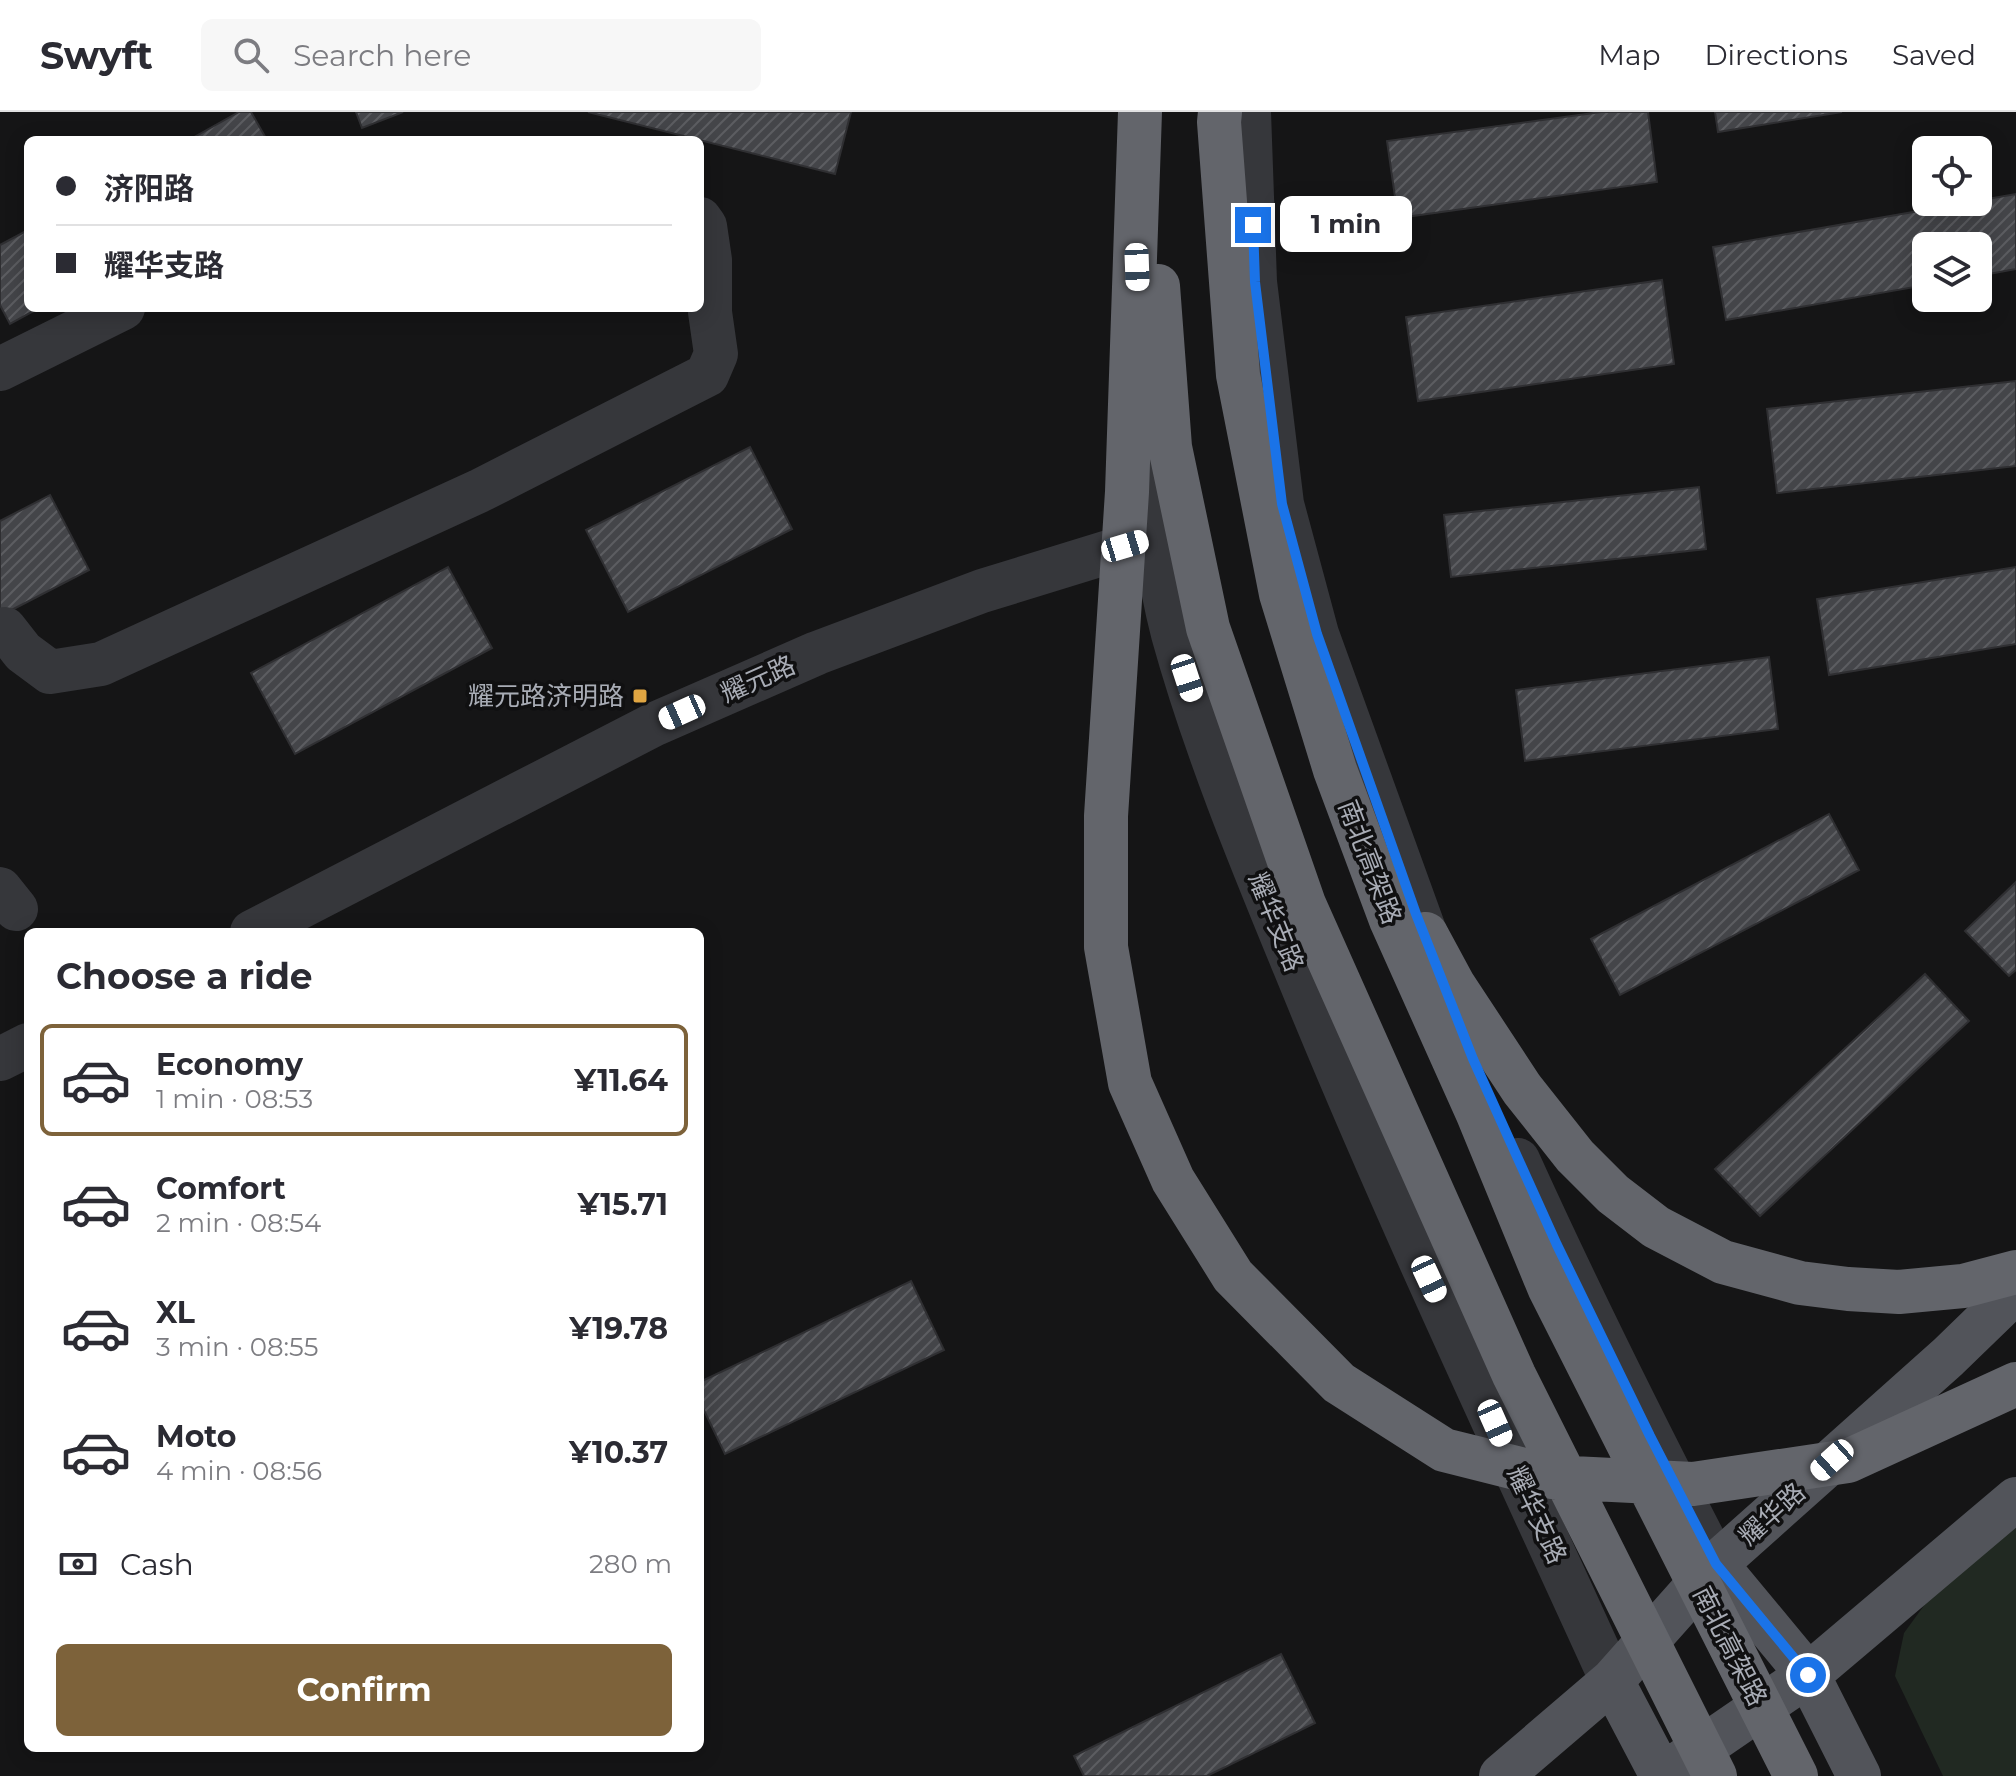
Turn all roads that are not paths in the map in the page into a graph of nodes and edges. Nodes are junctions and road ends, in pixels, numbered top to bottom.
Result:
1 (1140, 112) edge
2 (1220, 112) edge
3 (1249, 112) edge
4 (704, 225) edge
5 (115, 312) edge
6 (0, 369) edge
7 (1154, 538) junction
8 (5, 629) dead end
9 (1335, 770) junction
10 (260, 928) edge
11 (24, 1047) edge
12 (0, 1059) edge
13 (2016, 1272) edge
14 (2016, 1291) edge
15 (2016, 1384) edge
16 (2016, 1499) edge
17 (1716, 1564) junction
18 (1808, 1675) junction
19 (1612, 1681) junction
20 (1501, 1776) edge
21 (1661, 1776) edge
22 (1715, 1776) edge
23 (1796, 1776) edge
24 (1859, 1776) edge

1 - 7 street, 耀华支路
1 - 15 highway
1 - 22 highway
2 - 9 highway, 南北高架路
3 - 17 street
4 - 8 street
5 - 6 street
7 - 10 street, 耀元路
7 - 19 street, 耀华支路
9 - 13 highway
9 - 23 highway, 南北高架路
11 - 12 street
14 - 17 main road, 耀华路
16 - 18 main road
17 - 18 main road
17 - 19 main road, 耀华路
18 - 21 main road
18 - 24 main road
19 - 20 main road, 耀华路
19 - 21 main road

